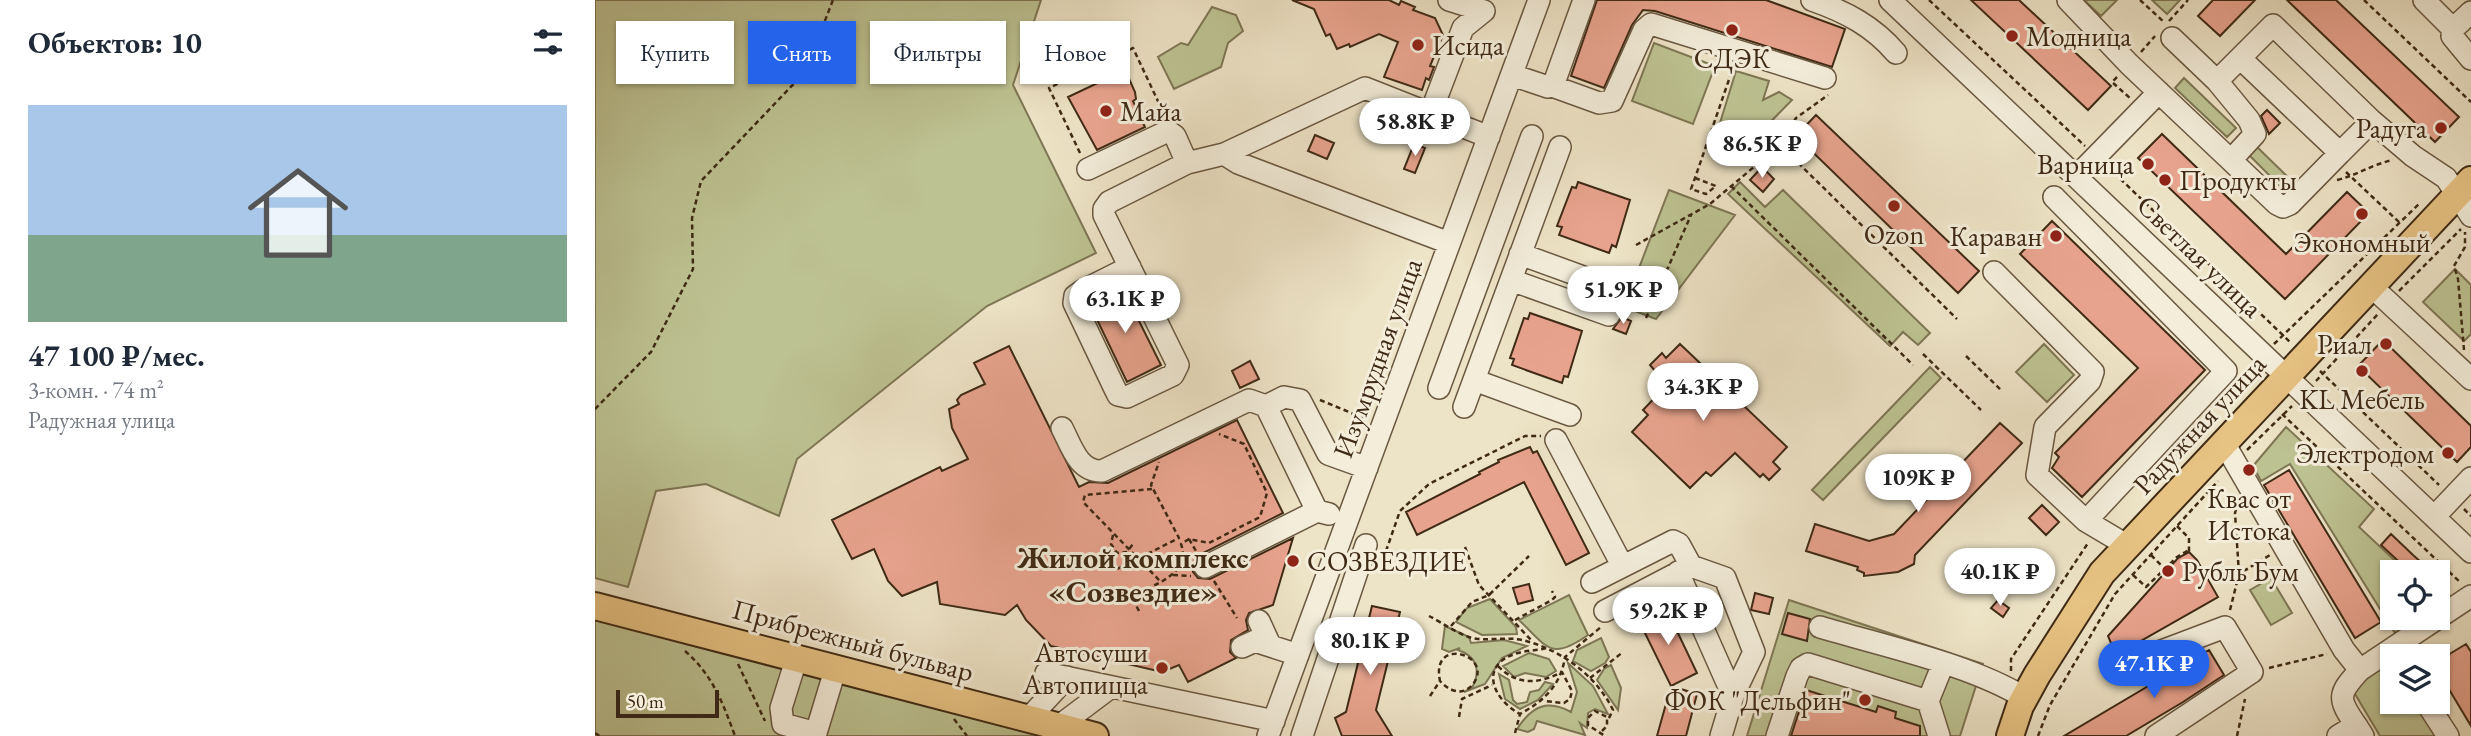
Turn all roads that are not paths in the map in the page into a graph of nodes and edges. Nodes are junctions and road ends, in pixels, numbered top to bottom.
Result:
1 (1449, 0) edge
2 (1539, 0) edge
3 (1584, 0) edge
4 (1812, 0) edge
5 (1890, 0) edge
6 (2071, 1) edge
7 (2431, 2) edge
8 (1486, 5) edge
9 (2471, 12) edge
10 (2453, 29) junction
11 (2169, 31) road end
12 (1896, 53) dead end
13 (2241, 58) junction
14 (2471, 59) edge
15 (1511, 75) junction
16 (2217, 81) junction
17 (1828, 85) road end
18 (1547, 91) junction
19 (2159, 92) junction
20 (1431, 113) junction
21 (2372, 121) junction
22 (1532, 136) dead end
23 (1489, 137) junction
24 (1560, 147) dead end
25 (1224, 154) junction
26 (2337, 156) junction
27 (2231, 160) junction
28 (1188, 163) junction
29 (1087, 169) road end
30 (2077, 176) junction
31 (2054, 197) dead end
32 (2462, 199) edge
33 (1450, 243) junction
34 (1520, 254) junction
35 (1130, 267) junction
36 (1994, 272) dead end
37 (1511, 280) junction
38 (2371, 286) junction
39 (1619, 290) dead end
40 (1609, 315) dead end
41 (2471, 379) edge
42 (1474, 380) junction
43 (2295, 385) junction
44 (1439, 388) dead end
45 (1266, 406) junction
46 (1464, 407) dead end
47 (1570, 415) dead end
48 (1062, 428) dead end
49 (1548, 438) road end
50 (2234, 462) junction
51 (1367, 468) junction
52 (2471, 478) edge
53 (1317, 511) junction
54 (2434, 517) junction
55 (1348, 518) junction
56 (2086, 521) junction
57 (1376, 548) road end
58 (2139, 551) junction
59 (2471, 552) edge
60 (1622, 565) junction
61 (1205, 567) dead end
62 (1684, 569) junction
63 (1592, 582) dead end
64 (2466, 589) edge
65 (595, 606) edge
66 (1607, 616) road end
67 (1259, 621) dead end
68 (1821, 627) dead end
69 (2403, 644) edge
70 (1270, 645) junction
71 (1242, 647) dead end
72 (1298, 654) junction
73 (797, 657) junction
74 (2143, 658) dead end
75 (2380, 659) edge
76 (1943, 664) junction
77 (835, 667) junction
78 (2360, 670) junction
79 (1111, 687) junction
80 (1733, 696) junction
81 (2025, 698) junction
82 (1928, 701) junction
83 (2434, 714) edge
84 (1029, 718) junction
85 (1059, 726) junction
86 (1271, 728) edge
87 (2352, 732) edge
88 (1095, 736) edge
89 (1302, 736) edge
90 (1721, 736) edge
91 (1777, 736) edge
92 (1938, 736) edge
93 (2010, 736) edge
94 (2157, 736) edge
95 (2448, 736) edge

1 - 8 street
2 - 15 street, Изумрудная улица
3 - 18 street
4 - 12 street
5 - 30 street, Светлая улица
6 - 19 street
7 - 10 street
8 - 20 street
9 - 10 street
10 - 14 street
11 - 16 street
13 - 16 street
13 - 21 street
13 - 26 street
15 - 18 street
15 - 23 street, Изумрудная улица
16 - 27 street
17 - 18 street
19 - 27 street
19 - 30 street
20 - 23 street
20 - 25 street
21 - 26 street
21 - 32 street
22 - 44 street
23 - 33 street, Изумрудная улица
24 - 34 street
25 - 28 street
25 - 33 street
26 - 27 street
28 - 29 street
28 - 35 street
30 - 43 street, Светлая улица
31 - 56 street
32 - 38 main road, Радужная улица
33 - 51 street, Изумрудная улица
34 - 37 street
34 - 39 street
35 - 35 street
36 - 56 street
37 - 40 street
37 - 42 street
38 - 41 street
38 - 43 main road, Радужная улица
42 - 46 street
42 - 47 street
43 - 50 main road, Радужная улица
43 - 54 street, Светлая улица
45 - 48 street
45 - 51 street
45 - 53 street
49 - 60 street
50 - 58 main road, Радужная улица
50 - 78 street
51 - 55 street, Изумрудная улица
52 - 54 street
53 - 55 street
53 - 61 street
54 - 59 street, Светлая улица
55 - 72 street, Изумрудная улица
56 - 58 street
57 - 89 street
58 - 81 main road, Радужная улица
60 - 62 street
60 - 63 street
62 - 66 street
62 - 80 street
62 - 80 street
64 - 69 street
65 - 73 main road, Прибрежный бульвар
67 - 70 street
68 - 76 street
70 - 71 street
70 - 72 street
72 - 86 street, Изумрудная улица
73 - 77 main road, Прибрежный бульвар
73 - 77 street
74 - 94 street
75 - 78 street
76 - 81 street
76 - 82 street
77 - 84 main road, Прибрежный бульвар
78 - 87 street
79 - 84 street
79 - 85 street
79 - 86 street
80 - 90 street
81 - 93 main road, Радужная улица
82 - 91 street
82 - 92 street
83 - 95 street
84 - 85 main road, Прибрежный бульвар
85 - 88 main road, Прибрежный бульвар

